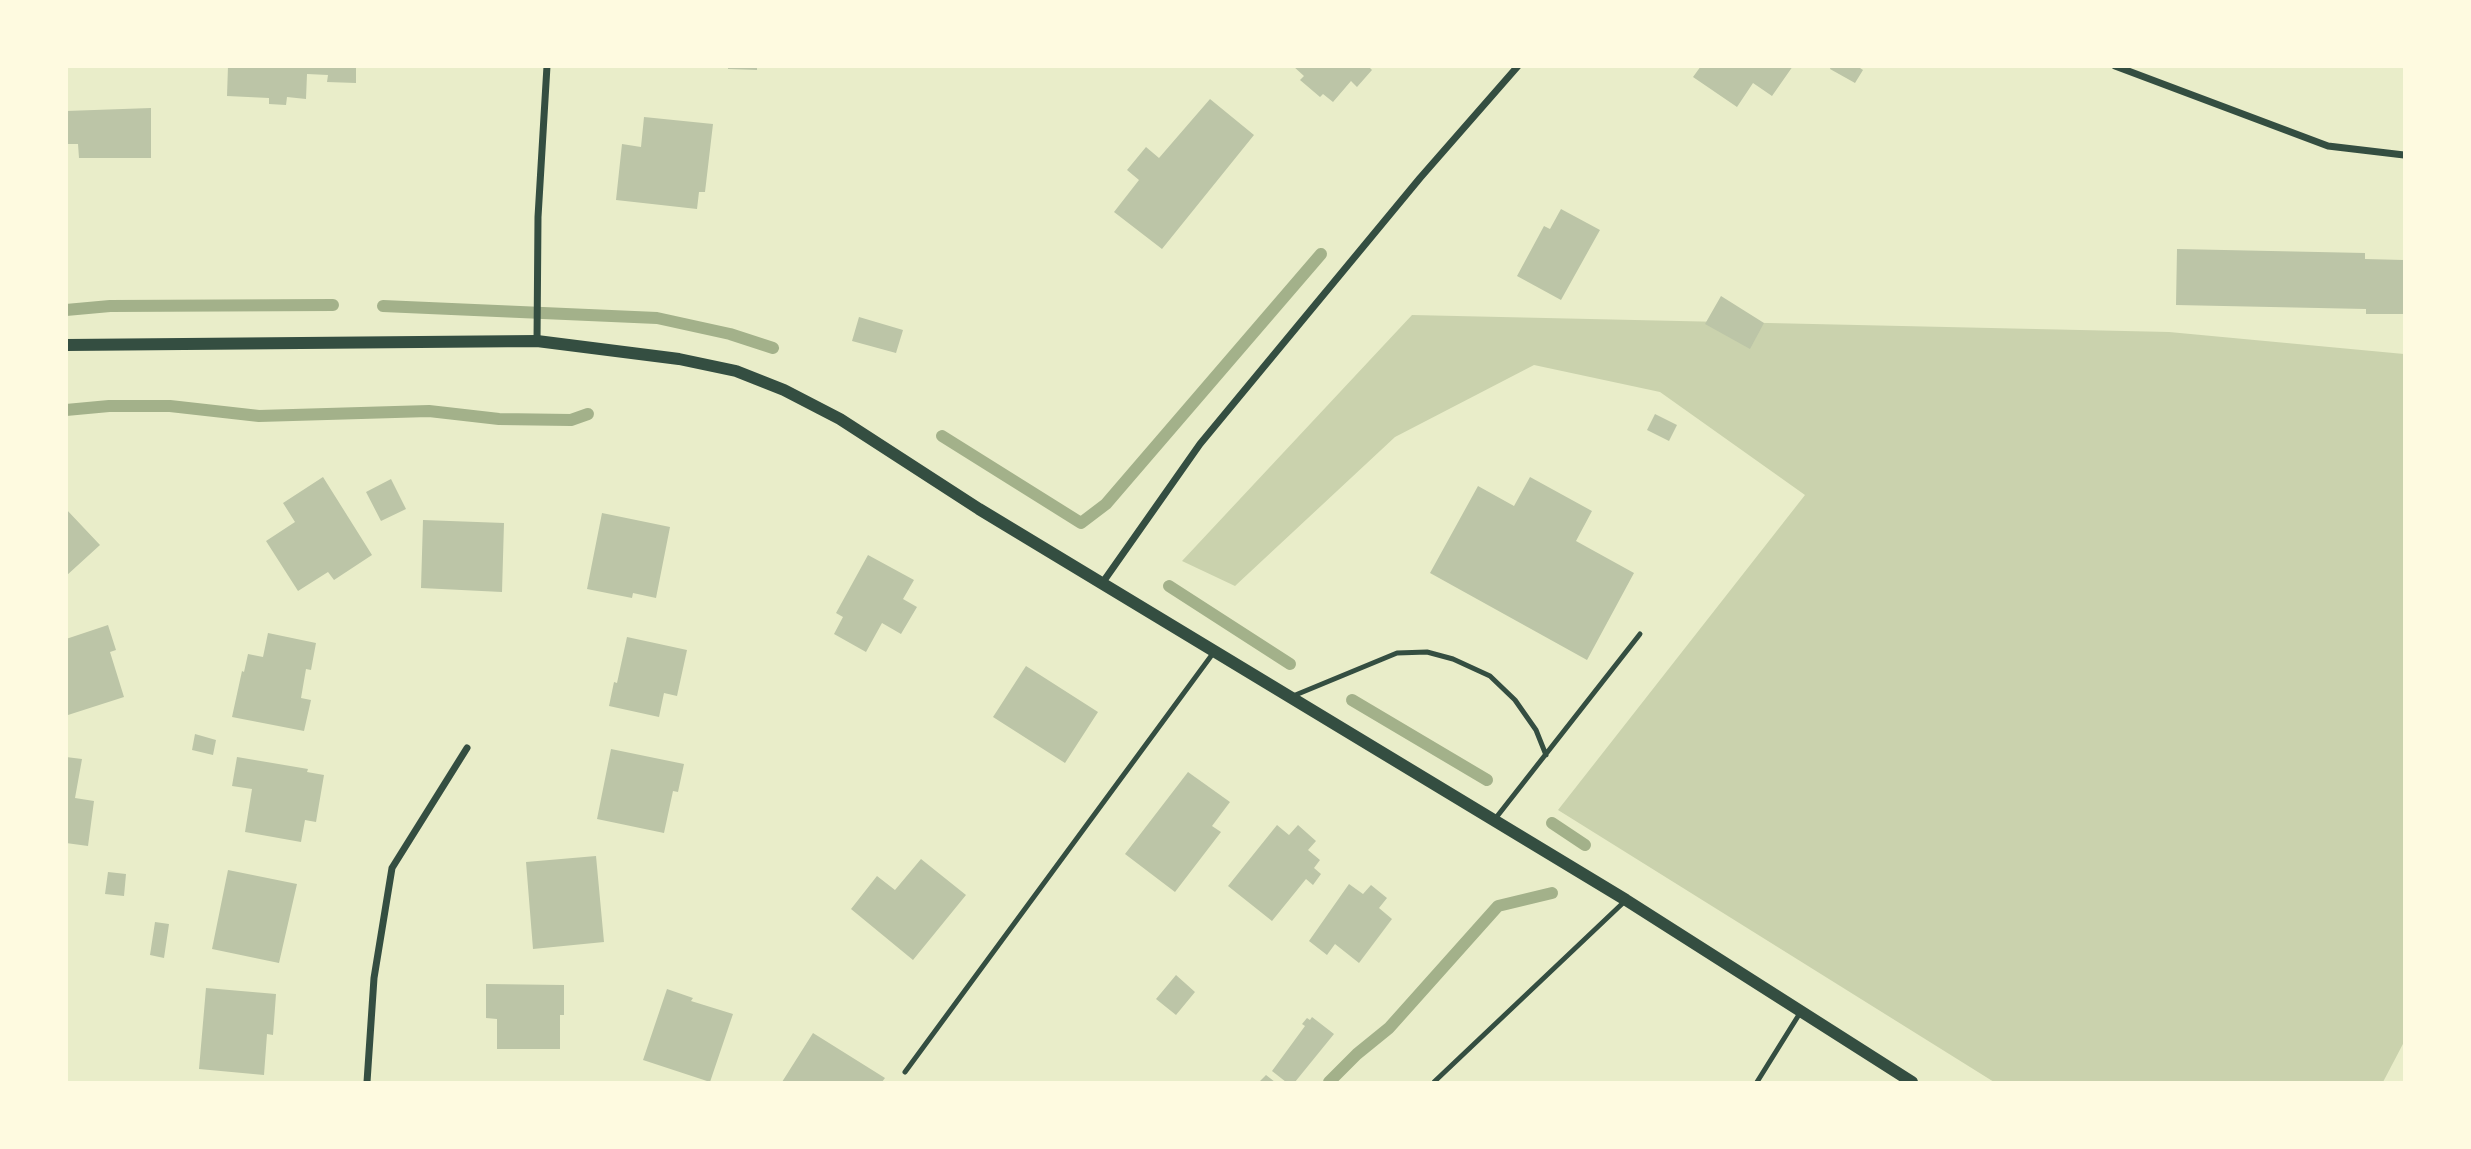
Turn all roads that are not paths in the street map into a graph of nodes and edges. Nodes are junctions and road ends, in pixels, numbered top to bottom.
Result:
1 (547, 66) edge
2 (1518, 66) edge
3 (2115, 66) edge
4 (2404, 155) edge
5 (537, 341) junction
6 (66, 345) edge
7 (1104, 582) junction
8 (1640, 634) dead end
9 (1215, 650) junction
10 (1292, 696) junction
11 (467, 748) dead end
12 (1546, 755) junction
13 (1494, 821) junction
14 (1626, 900) junction
15 (1801, 1010) junction
16 (905, 1072) dead end
17 (367, 1083) edge
18 (1434, 1083) edge
19 (1757, 1083) edge
20 (1912, 1083) edge

1 - 5 street
2 - 7 street
3 - 4 street
5 - 6 street
5 - 7 street
7 - 9 street
8 - 12 lane
9 - 10 street
9 - 16 lane
10 - 12 lane
10 - 13 street
11 - 17 street
12 - 13 lane
13 - 14 street
14 - 15 street
14 - 18 lane
15 - 19 lane
15 - 20 street

